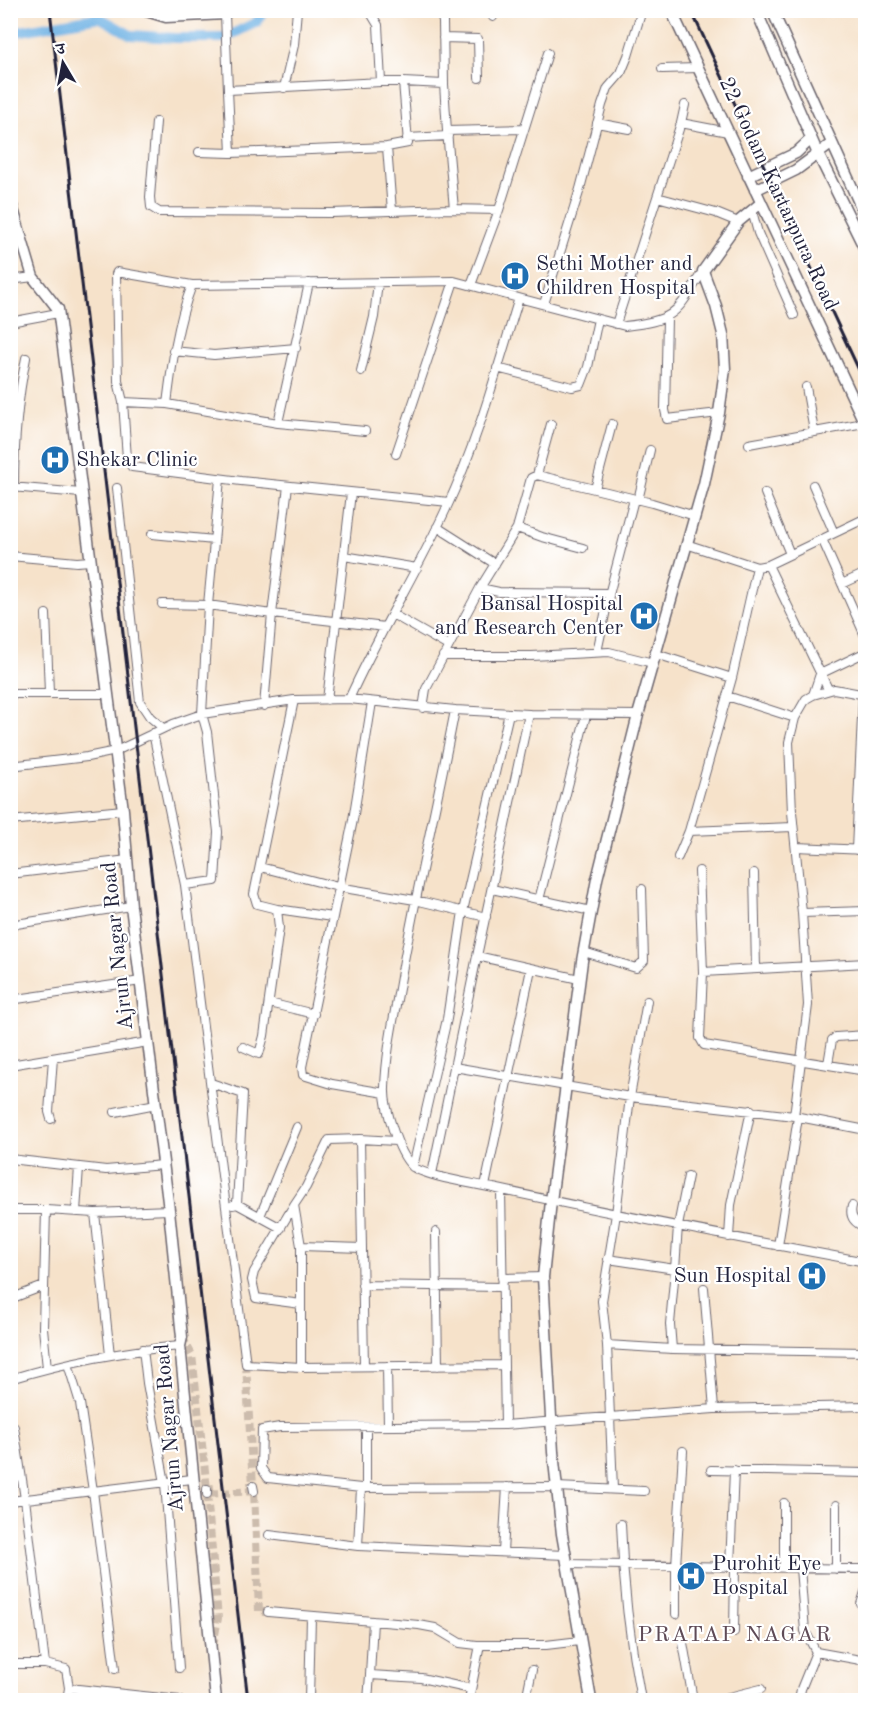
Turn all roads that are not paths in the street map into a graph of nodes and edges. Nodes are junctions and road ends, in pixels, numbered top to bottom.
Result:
1 (143, 10) edge
2 (297, 10) edge
3 (369, 10) edge
4 (440, 10) edge
5 (642, 10) edge
6 (671, 10) edge
7 (770, 10) edge
8 (860, 10) edge
9 (757, 13) edge
10 (227, 15) edge
11 (866, 21) edge
12 (443, 38) junction
13 (548, 53) dead end
14 (698, 68) junction
15 (662, 69) dead end
16 (479, 78) dead end
17 (381, 82) junction
18 (403, 82) junction
19 (444, 84) junction
20 (284, 88) junction
21 (228, 90) junction
22 (685, 105) dead end
23 (156, 122) dead end
24 (597, 123) junction
25 (681, 123) junction
26 (524, 129) junction
27 (629, 129) dead end
28 (728, 132) junction
29 (447, 133) junction
30 (407, 138) junction
31 (811, 139) junction
32 (831, 144) junction
33 (387, 147) junction
34 (199, 152) dead end
35 (231, 153) junction
36 (818, 154) junction
37 (748, 176) junction
38 (755, 190) junction
39 (657, 197) junction
40 (10, 199) edge
41 (761, 203) junction
42 (454, 210) junction
43 (499, 210) junction
44 (392, 211) junction
45 (752, 211) junction
46 (866, 218) edge
47 (738, 222) junction
48 (15, 226) edge
49 (866, 251) edge
50 (703, 271) junction
51 (33, 277) junction
52 (10, 280) edge
53 (454, 281) junction
54 (378, 282) junction
55 (309, 283) junction
56 (192, 285) junction
57 (471, 285) junction
58 (519, 298) junction
59 (544, 304) junction
60 (58, 313) junction
61 (794, 315) dead end
62 (667, 318) junction
63 (598, 319) junction
64 (10, 322) edge
65 (616, 324) junction
66 (296, 348) junction
67 (174, 351) junction
68 (26, 358) dead end
69 (497, 368) junction
70 (361, 371) dead end
71 (806, 387) dead end
72 (123, 402) junction
73 (167, 404) junction
74 (718, 413) junction
75 (278, 423) junction
76 (551, 424) dead end
77 (612, 424) dead end
78 (865, 425) edge
79 (365, 431) dead end
80 (814, 431) junction
81 (749, 444) dead end
82 (650, 450) dead end
83 (396, 454) dead end
84 (537, 475) junction
85 (220, 479) junction
86 (813, 485) dead end
87 (288, 486) junction
88 (13, 487) edge
89 (117, 488) dead end
90 (595, 489) junction
91 (81, 493) junction
92 (351, 493) junction
93 (765, 493) dead end
94 (636, 499) junction
95 (449, 502) junction
96 (695, 516) junction
97 (866, 518) edge
98 (437, 527) junction
99 (517, 528) junction
100 (834, 533) junction
101 (152, 534) dead end
102 (822, 539) junction
103 (214, 540) junction
104 (686, 544) junction
105 (584, 548) dead end
106 (790, 554) junction
107 (10, 556) edge
108 (344, 556) junction
109 (90, 561) junction
110 (495, 564) junction
111 (768, 565) junction
112 (757, 567) junction
113 (417, 568) junction
114 (866, 573) edge
115 (842, 584) junction
116 (480, 588) junction
117 (609, 593) junction
118 (162, 604) dead end
119 (208, 605) junction
120 (46, 614) dead end
121 (272, 614) junction
122 (392, 614) junction
123 (337, 621) junction
124 (385, 627) junction
125 (866, 638) edge
126 (448, 646) junction
127 (597, 652) junction
128 (866, 652) edge
129 (443, 656) junction
130 (654, 659) junction
131 (820, 674) junction
132 (732, 678) junction
133 (828, 689) junction
134 (49, 693) junction
135 (10, 694) edge
136 (108, 694) junction
137 (813, 694) junction
138 (864, 694) edge
139 (727, 696) junction
140 (349, 699) junction
141 (294, 700) junction
142 (327, 700) junction
143 (372, 702) junction
144 (264, 706) junction
145 (423, 708) junction
146 (455, 710) junction
147 (509, 713) junction
148 (202, 714) junction
149 (529, 714) junction
150 (586, 715) junction
151 (639, 716) junction
152 (795, 718) junction
153 (163, 728) junction
154 (153, 733) junction
155 (116, 750) junction
156 (10, 766) edge
157 (123, 810) junction
158 (10, 821) edge
159 (793, 827) junction
160 (689, 831) junction
161 (795, 847) junction
162 (861, 850) edge
163 (678, 857) dead end
164 (128, 860) junction
165 (260, 867) junction
166 (699, 871) dead end
167 (754, 873) dead end
168 (10, 874) edge
169 (185, 885) junction
170 (338, 887) junction
171 (492, 889) junction
172 (642, 889) dead end
173 (415, 900) junction
174 (539, 900) junction
175 (131, 906) junction
176 (277, 909) junction
177 (463, 911) junction
178 (866, 911) edge
179 (591, 912) junction
180 (802, 913) junction
181 (486, 916) junction
182 (332, 917) junction
183 (10, 925) edge
184 (584, 952) junction
185 (477, 956) junction
186 (866, 963) edge
187 (805, 967) junction
188 (531, 969) junction
189 (756, 969) junction
190 (703, 972) junction
191 (579, 979) junction
192 (141, 981) junction
193 (10, 1000) edge
194 (647, 1001) dead end
195 (268, 1003) junction
196 (314, 1014) junction
197 (863, 1036) edge
198 (148, 1042) junction
199 (243, 1047) dead end
200 (53, 1058) junction
201 (801, 1059) junction
202 (828, 1064) junction
203 (10, 1065) edge
204 (454, 1067) junction
205 (866, 1071) edge
206 (509, 1076) junction
207 (211, 1083) junction
208 (565, 1085) junction
209 (385, 1093) junction
210 (630, 1097) junction
211 (156, 1104) junction
212 (751, 1110) junction
213 (115, 1112) dead end
214 (796, 1117) junction
215 (51, 1119) dead end
216 (297, 1127) dead end
217 (866, 1130) edge
218 (360, 1139) junction
219 (396, 1141) junction
220 (10, 1159) edge
221 (163, 1166) junction
222 (79, 1167) junction
223 (412, 1167) junction
224 (432, 1174) junction
225 (688, 1176) dead end
226 (485, 1186) junction
227 (501, 1190) junction
228 (550, 1201) junction
229 (237, 1204) junction
230 (294, 1205) junction
231 (227, 1206) junction
232 (852, 1206) dead end
233 (10, 1210) edge
234 (46, 1210) junction
235 (169, 1210) junction
236 (76, 1212) junction
237 (95, 1213) junction
238 (616, 1214) junction
239 (260, 1216) junction
240 (678, 1226) junction
241 (281, 1228) junction
242 (866, 1228) edge
243 (436, 1232) dead end
244 (729, 1237) junction
245 (301, 1246) junction
246 (778, 1246) junction
247 (362, 1248) junction
248 (608, 1259) junction
249 (866, 1262) edge
250 (675, 1269) junction
251 (543, 1277) junction
252 (502, 1282) junction
253 (45, 1286) junction
254 (363, 1286) junction
255 (436, 1287) junction
256 (704, 1288) dead end
257 (10, 1299) edge
258 (301, 1304) junction
259 (607, 1345) junction
260 (180, 1346) junction
261 (143, 1349) junction
262 (672, 1349) junction
263 (709, 1349) junction
264 (866, 1352) edge
265 (110, 1355) junction
266 (68, 1364) junction
267 (438, 1365) junction
268 (504, 1365) junction
269 (364, 1366) junction
270 (387, 1366) junction
271 (301, 1367) junction
272 (47, 1368) junction
273 (10, 1379) edge
274 (866, 1406) edge
275 (714, 1409) junction
276 (609, 1418) junction
277 (551, 1423) junction
278 (505, 1425) junction
279 (388, 1426) junction
280 (14, 1427) dead end
281 (366, 1427) junction
282 (683, 1451) dead end
283 (711, 1470) dead end
284 (734, 1470) junction
285 (866, 1473) edge
286 (192, 1479) junction
287 (165, 1483) junction
288 (507, 1487) junction
289 (557, 1487) junction
290 (364, 1488) junction
291 (613, 1489) junction
292 (93, 1491) junction
293 (644, 1491) dead end
294 (25, 1499) junction
295 (10, 1501) edge
296 (784, 1503) dead end
297 (836, 1505) dead end
298 (621, 1524) dead end
299 (269, 1535) dead end
300 (358, 1546) junction
301 (503, 1552) junction
302 (566, 1559) junction
303 (623, 1565) junction
304 (676, 1566) junction
305 (732, 1567) junction
306 (784, 1568) junction
307 (800, 1568) junction
308 (836, 1569) junction
309 (866, 1569) edge
310 (866, 1589) edge
311 (866, 1604) edge
312 (268, 1612) dead end
313 (676, 1614) dead end
314 (311, 1616) junction
315 (373, 1621) junction
316 (734, 1632) dead end
317 (682, 1636) dead end
318 (580, 1641) junction
319 (480, 1645) junction
320 (816, 1652) junction
321 (866, 1661) edge
322 (10, 1664) edge
323 (45, 1665) junction
324 (179, 1668) dead end
325 (115, 1669) dead end
326 (532, 1670) dead end
327 (370, 1675) junction
328 (69, 1688) junction
329 (471, 1689) junction
330 (761, 1689) dead end
331 (67, 1701) edge
332 (180, 1701) edge
333 (216, 1701) edge
334 (309, 1701) edge
335 (368, 1701) edge
336 (469, 1701) edge
337 (526, 1701) edge
338 (591, 1701) edge
339 (641, 1701) edge
340 (693, 1701) edge
341 (717, 1701) edge
342 (799, 1701) edge

1 - 10 street
2 - 20 street
3 - 17 street
4 - 12 street
5 - 24 street
6 - 14 street, 22 Godam Kartarpura Road
7 - 9 street
7 - 32 street
8 - 11 street
9 - 31 street
10 - 21 street
12 - 16 street
12 - 19 street
13 - 26 street
14 - 15 street
14 - 28 street, 22 Godam Kartarpura Road
17 - 18 street
17 - 20 street
18 - 19 street
18 - 30 street
19 - 29 street
20 - 21 street
21 - 35 street
22 - 25 street
23 - 44 street
24 - 27 street
24 - 59 street
25 - 28 street
25 - 39 street
26 - 29 street
26 - 43 street
28 - 37 street, 22 Godam Kartarpura Road
29 - 30 street
29 - 42 street
30 - 33 street
31 - 36 street
31 - 37 street
32 - 36 street
32 - 46 street
33 - 35 street
33 - 44 street
34 - 35 street
36 - 38 street
36 - 49 street
37 - 38 street, 22 Godam Kartarpura Road
38 - 41 street, 22 Godam Kartarpura Road
39 - 47 street
39 - 65 street
40 - 48 street, Ajrun Nagar Road
41 - 45 street
41 - 78 street, 22 Godam Kartarpura Road
42 - 43 street
42 - 44 street
43 - 57 street
45 - 47 street
45 - 61 street
47 - 50 street
48 - 51 street, Ajrun Nagar Road
50 - 62 street
50 - 74 street
51 - 52 street
51 - 60 street, Ajrun Nagar Road
53 - 54 street
53 - 57 street
53 - 83 street
54 - 55 street
54 - 70 street
55 - 56 street
55 - 66 street
56 - 67 street
56 - 72 street
57 - 58 street
58 - 59 street
58 - 69 street
59 - 63 street
60 - 64 street
60 - 91 street, Ajrun Nagar Road
62 - 65 street
62 - 74 street
63 - 65 street
63 - 69 street
66 - 67 street
66 - 75 street
67 - 73 street
68 - 88 street
69 - 95 street
71 - 80 street
72 - 73 street
72 - 85 street
73 - 75 street
74 - 96 street
75 - 79 street
76 - 84 street
77 - 90 street
78 - 80 street
80 - 81 street
82 - 94 street
84 - 90 street
84 - 99 street
85 - 87 street
85 - 103 street
86 - 100 street
87 - 92 street
87 - 121 street
88 - 91 street
89 - 153 street
90 - 94 street
91 - 109 street, Ajrun Nagar Road
92 - 95 street
92 - 108 street
93 - 106 street
94 - 96 street
94 - 117 street
95 - 98 street
96 - 104 street
97 - 100 street
98 - 110 street
98 - 113 street
99 - 105 street
99 - 110 street
100 - 102 street
101 - 103 street
102 - 106 street
102 - 115 street
103 - 119 street
104 - 112 street
104 - 130 street
106 - 111 street
107 - 109 street
108 - 113 street
108 - 123 street
109 - 136 street, Ajrun Nagar Road
110 - 116 street
111 - 112 street
111 - 131 street
112 - 132 street
113 - 122 street
114 - 115 street
115 - 125 street
116 - 117 street
116 - 126 street
117 - 127 street
118 - 119 street
119 - 121 street
119 - 148 street
120 - 134 street
121 - 123 street
121 - 144 street
122 - 124 street
122 - 126 street
123 - 124 street
123 - 142 street
124 - 140 street
126 - 129 street
127 - 129 street
127 - 130 street
128 - 131 street
129 - 145 street
130 - 132 street
130 - 151 street
131 - 133 street
131 - 137 street
132 - 139 street
133 - 137 street
133 - 138 street
134 - 135 street
134 - 136 street
136 - 155 street, Ajrun Nagar Road
137 - 152 street
138 - 162 street
139 - 152 street
139 - 160 street
140 - 142 street
140 - 143 street
141 - 142 street
141 - 144 street
141 - 165 street
143 - 145 street
143 - 170 street
144 - 148 street
145 - 146 street
146 - 147 street
146 - 173 street
147 - 149 street
147 - 177 street
148 - 153 street
148 - 169 street
149 - 150 street
149 - 171 street
150 - 151 street
150 - 174 street
151 - 179 street
152 - 159 street
153 - 154 street
154 - 155 street
154 - 169 street
155 - 156 street
155 - 157 street, Ajrun Nagar Road
157 - 158 street
157 - 164 street, Ajrun Nagar Road
159 - 160 street
159 - 161 street
160 - 163 street
161 - 162 street
161 - 180 street
164 - 168 street
164 - 175 street, Ajrun Nagar Road
165 - 170 street
165 - 176 street
166 - 190 street
167 - 189 street
169 - 207 street
170 - 173 street
170 - 182 street
171 - 174 street
171 - 181 street
172 - 184 street
173 - 177 street
173 - 209 street
174 - 179 street
175 - 183 street
175 - 192 street, Ajrun Nagar Road
176 - 182 street
176 - 195 street
177 - 181 street
177 - 223 street
178 - 180 street
179 - 184 street
180 - 187 street
181 - 185 street
182 - 196 street
184 - 191 street
185 - 188 street
185 - 204 street
186 - 187 street
187 - 189 street
187 - 201 street
188 - 191 street
188 - 206 street
189 - 190 street
190 - 201 street
191 - 208 street
192 - 193 street
192 - 198 street, Ajrun Nagar Road
194 - 210 street
195 - 196 street
195 - 199 street
196 - 209 street
197 - 202 street
198 - 200 street
198 - 211 street, Ajrun Nagar Road
200 - 203 street
200 - 215 street
201 - 202 street
201 - 214 street
202 - 205 street
204 - 206 street
204 - 224 street
206 - 208 street
206 - 226 street
207 - 229 street
207 - 231 street
208 - 210 street
208 - 228 street
209 - 219 street
210 - 212 street
210 - 238 street
211 - 213 street
211 - 221 street, Ajrun Nagar Road
212 - 214 street
212 - 244 street
214 - 217 street
214 - 246 street
216 - 239 street
218 - 219 street
218 - 230 street
218 - 247 street
219 - 223 street
220 - 222 street
221 - 222 street
221 - 235 street, Ajrun Nagar Road
222 - 236 street
223 - 224 street
224 - 226 street
225 - 240 street
226 - 227 street
227 - 228 street
227 - 252 street
228 - 238 street
228 - 251 street
229 - 231 street
229 - 239 street
230 - 241 street
230 - 245 street
231 - 271 street
232 - 242 street
233 - 234 street
234 - 236 street
234 - 253 street
235 - 237 street
235 - 260 street, Ajrun Nagar Road
236 - 237 street
237 - 265 street
238 - 240 street
238 - 248 street
239 - 241 street
240 - 244 street
240 - 250 street
241 - 258 street
243 - 255 street
244 - 246 street
245 - 247 street
245 - 258 street
246 - 249 street
247 - 254 street
248 - 250 street
248 - 259 street
250 - 262 street
251 - 252 street
251 - 277 street
252 - 255 street
252 - 268 street
253 - 257 street
253 - 272 street
254 - 255 street
254 - 269 street
255 - 267 street
256 - 263 street
258 - 271 street
259 - 262 street
259 - 276 street
260 - 261 street
260 - 286 street, Ajrun Nagar Road
261 - 265 street
261 - 287 street
262 - 263 street
263 - 264 street
263 - 275 street
265 - 266 street
266 - 272 street
266 - 292 street
267 - 268 street
267 - 270 street
268 - 278 street
269 - 270 street
269 - 271 street
270 - 279 street
272 - 273 street
274 - 275 street
275 - 276 street
276 - 277 street
276 - 291 street
277 - 278 street
277 - 289 street
278 - 279 street
279 - 281 street
280 - 294 street
281 - 290 street
281 - 290 street
282 - 304 street
283 - 284 street
284 - 285 street
284 - 305 street
286 - 287 street
286 - 333 street, Ajrun Nagar Road
287 - 292 street
287 - 324 street
288 - 289 street
288 - 290 street
288 - 301 street
289 - 291 street
289 - 302 street
290 - 300 street
291 - 293 street
292 - 294 street
292 - 325 street
294 - 295 street
294 - 323 street
296 - 306 street
297 - 308 street
298 - 303 street
299 - 300 street
300 - 301 street
301 - 302 street
302 - 303 street
302 - 318 street
303 - 304 street
303 - 339 street
304 - 305 street
304 - 313 street
305 - 306 street
305 - 316 street
306 - 307 street
307 - 308 street
307 - 320 street
308 - 309 street
310 - 311 street
312 - 314 street
314 - 315 street
314 - 334 street
315 - 319 street
315 - 327 street
317 - 340 street
318 - 319 street
318 - 338 street
319 - 329 street
320 - 321 street
320 - 342 street
322 - 323 street
323 - 328 street
326 - 337 street
327 - 329 street
327 - 335 street
328 - 331 street
328 - 332 street
329 - 336 street
330 - 341 street

